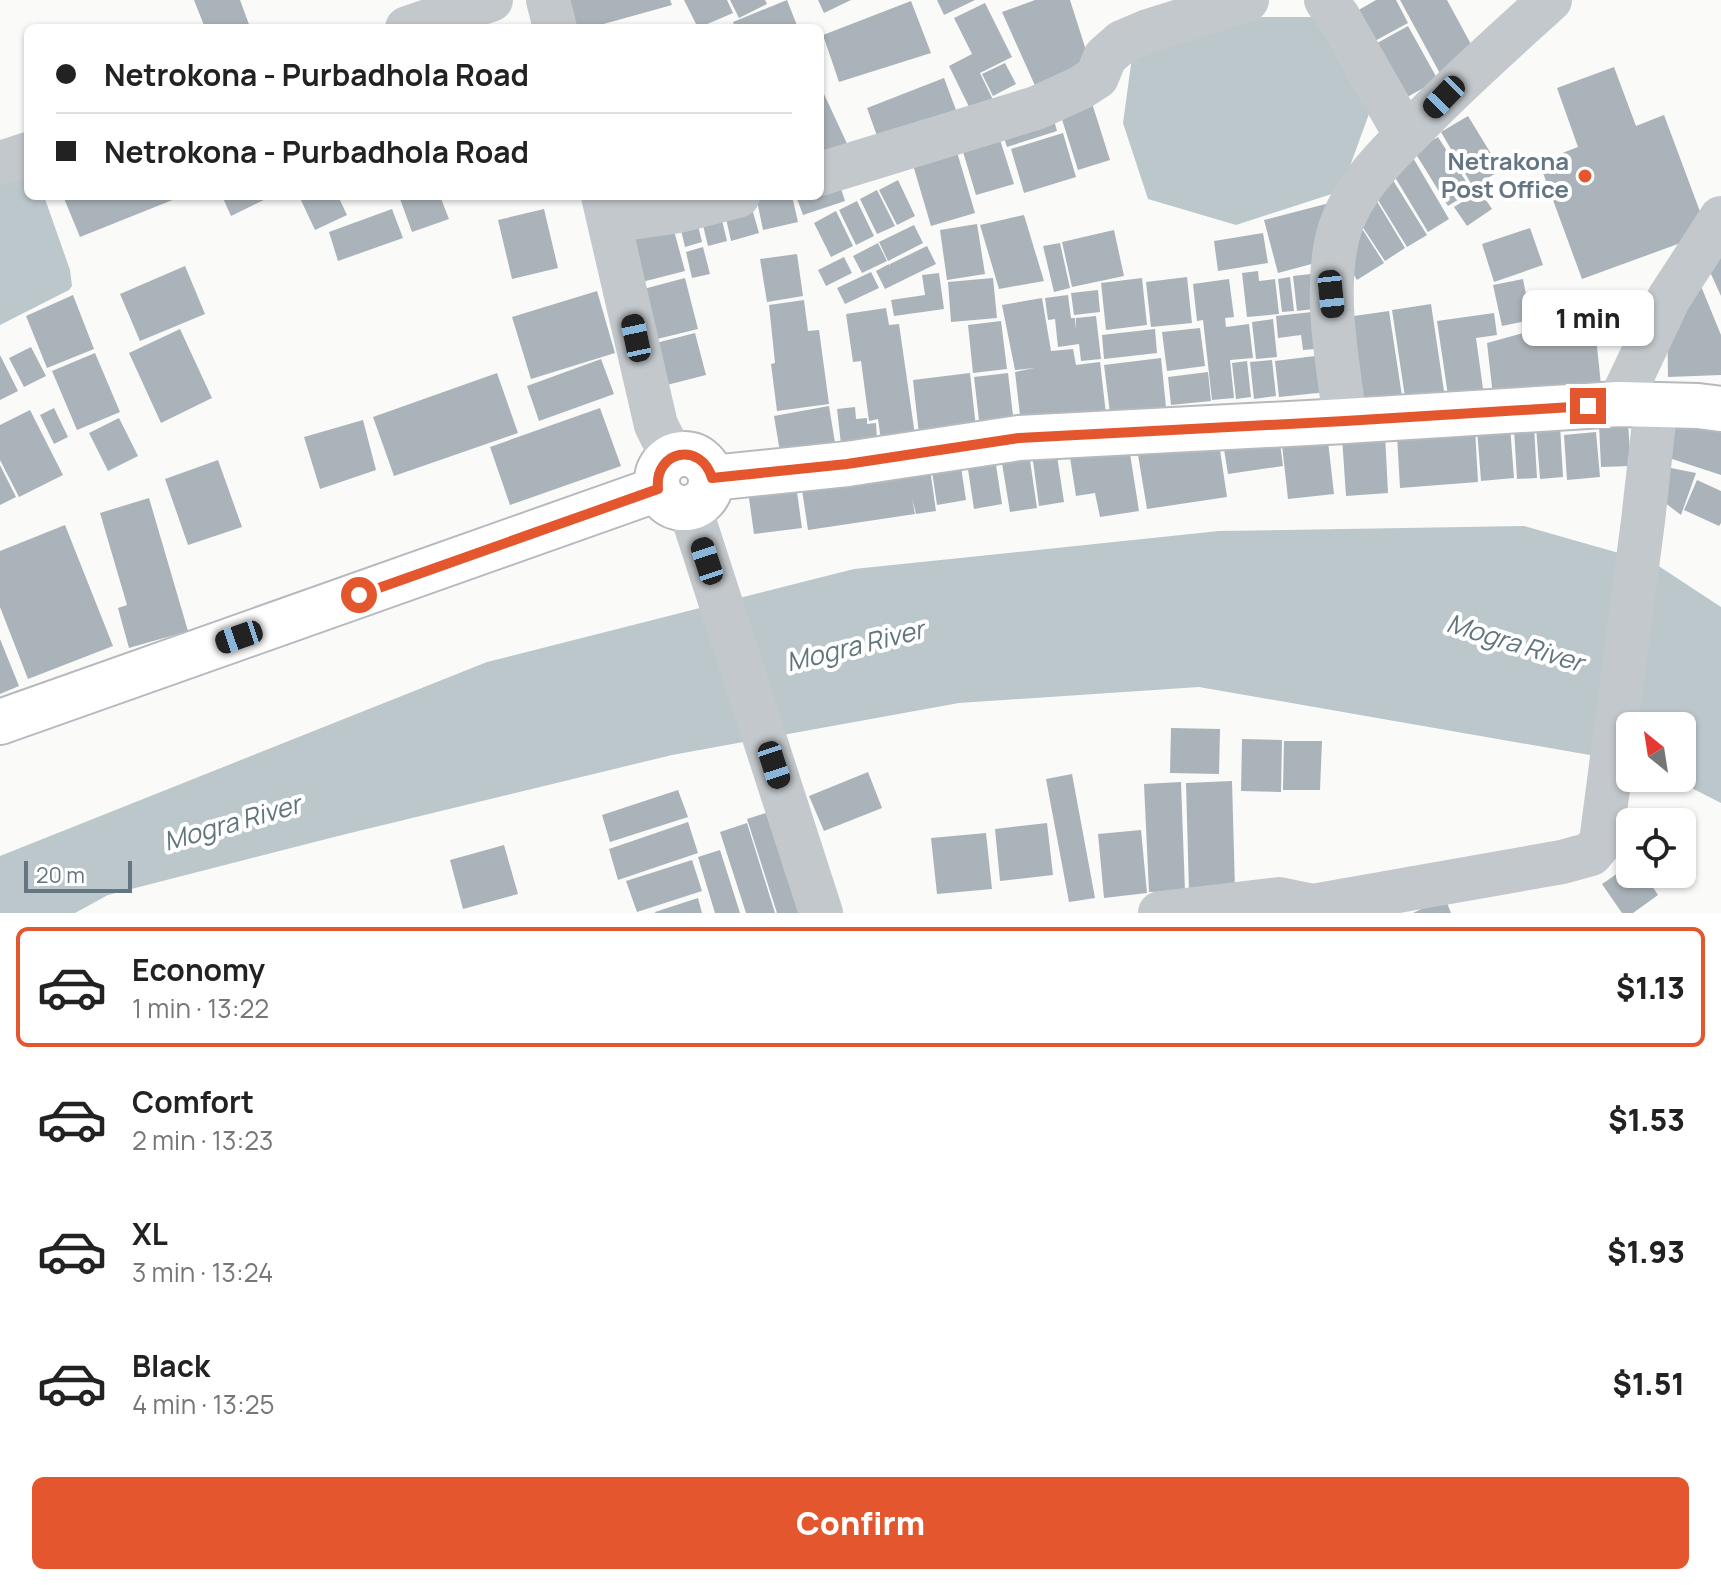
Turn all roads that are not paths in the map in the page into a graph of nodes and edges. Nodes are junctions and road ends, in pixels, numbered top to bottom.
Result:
1 (491, 0) edge
2 (548, 0) edge
3 (1247, 0) edge
4 (1326, 0) edge
5 (1550, 0) edge
6 (419, 24) edge
7 (554, 24) edge
8 (1406, 136) junction
9 (24, 155) edge
10 (0, 163) edge
11 (824, 173) edge
12 (722, 200) edge
13 (607, 209) edge
14 (1721, 218) edge
15 (1638, 405) junction
16 (1721, 409) edge
17 (1345, 421) junction
18 (686, 493) junction
19 (0, 722) edge
20 (1316, 909) edge
21 (821, 913) edge
22 (1160, 913) edge

1 - 6 street
2 - 7 street
3 - 11 street
4 - 8 street
5 - 8 street
8 - 17 street
9 - 10 street
12 - 13 street
13 - 18 street
14 - 15 street
15 - 16 main road
15 - 17 main road
15 - 20 street
17 - 18 main road
18 - 19 main road
18 - 21 street
20 - 22 street

